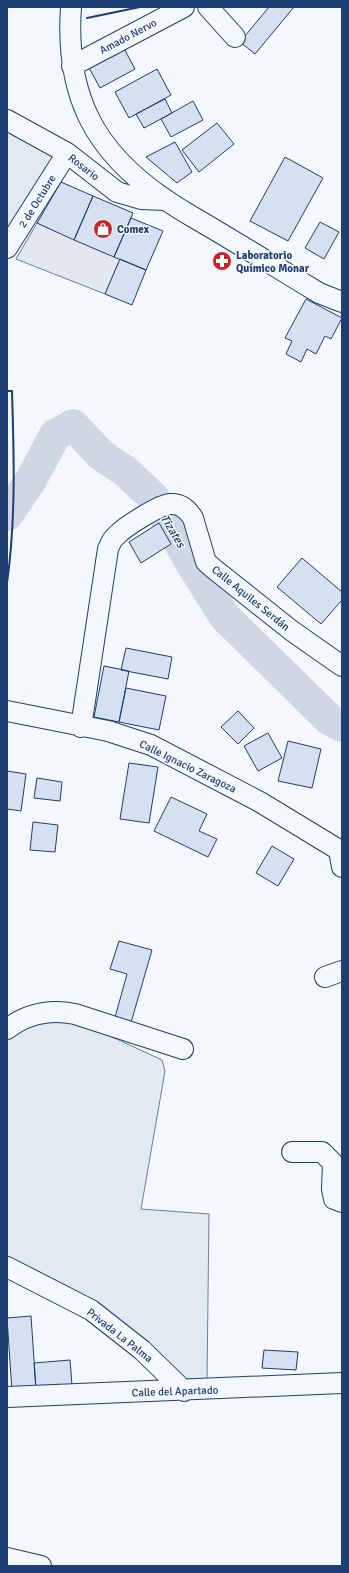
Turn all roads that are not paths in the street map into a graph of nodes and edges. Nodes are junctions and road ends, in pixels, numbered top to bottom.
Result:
1 (71, 7) edge
2 (184, 7) edge
3 (208, 7) edge
4 (235, 37) dead end
5 (72, 66) junction
6 (7, 120) edge
7 (67, 153) junction
8 (165, 200) junction
9 (7, 248) edge
10 (342, 302) edge
11 (342, 666) edge
12 (7, 711) edge
13 (81, 727) junction
14 (341, 856) edge
15 (7, 1029) edge
16 (183, 1049) dead end
17 (292, 1152) dead end
18 (342, 1202) edge
19 (7, 1268) edge
20 (342, 1383) edge
21 (184, 1391) junction
22 (7, 1398) edge
23 (7, 1558) edge
24 (42, 1566) edge

1 - 5 street
2 - 5 street, Amado Nervo
3 - 4 street
5 - 8 street
6 - 7 street, Rosario
7 - 8 street, Rosario
7 - 9 street, 2 de Octubre
8 - 10 street
11 - 13 street, Calle Aquiles Serdán
12 - 13 street, Calle Ignacio Zaragoza
13 - 14 street, Calle Ignacio Zaragoza
15 - 16 street
17 - 18 street
19 - 21 street, Privada La Palma
20 - 21 street, Calle del Apartado
21 - 22 street, Calle del Apartado
23 - 24 street

